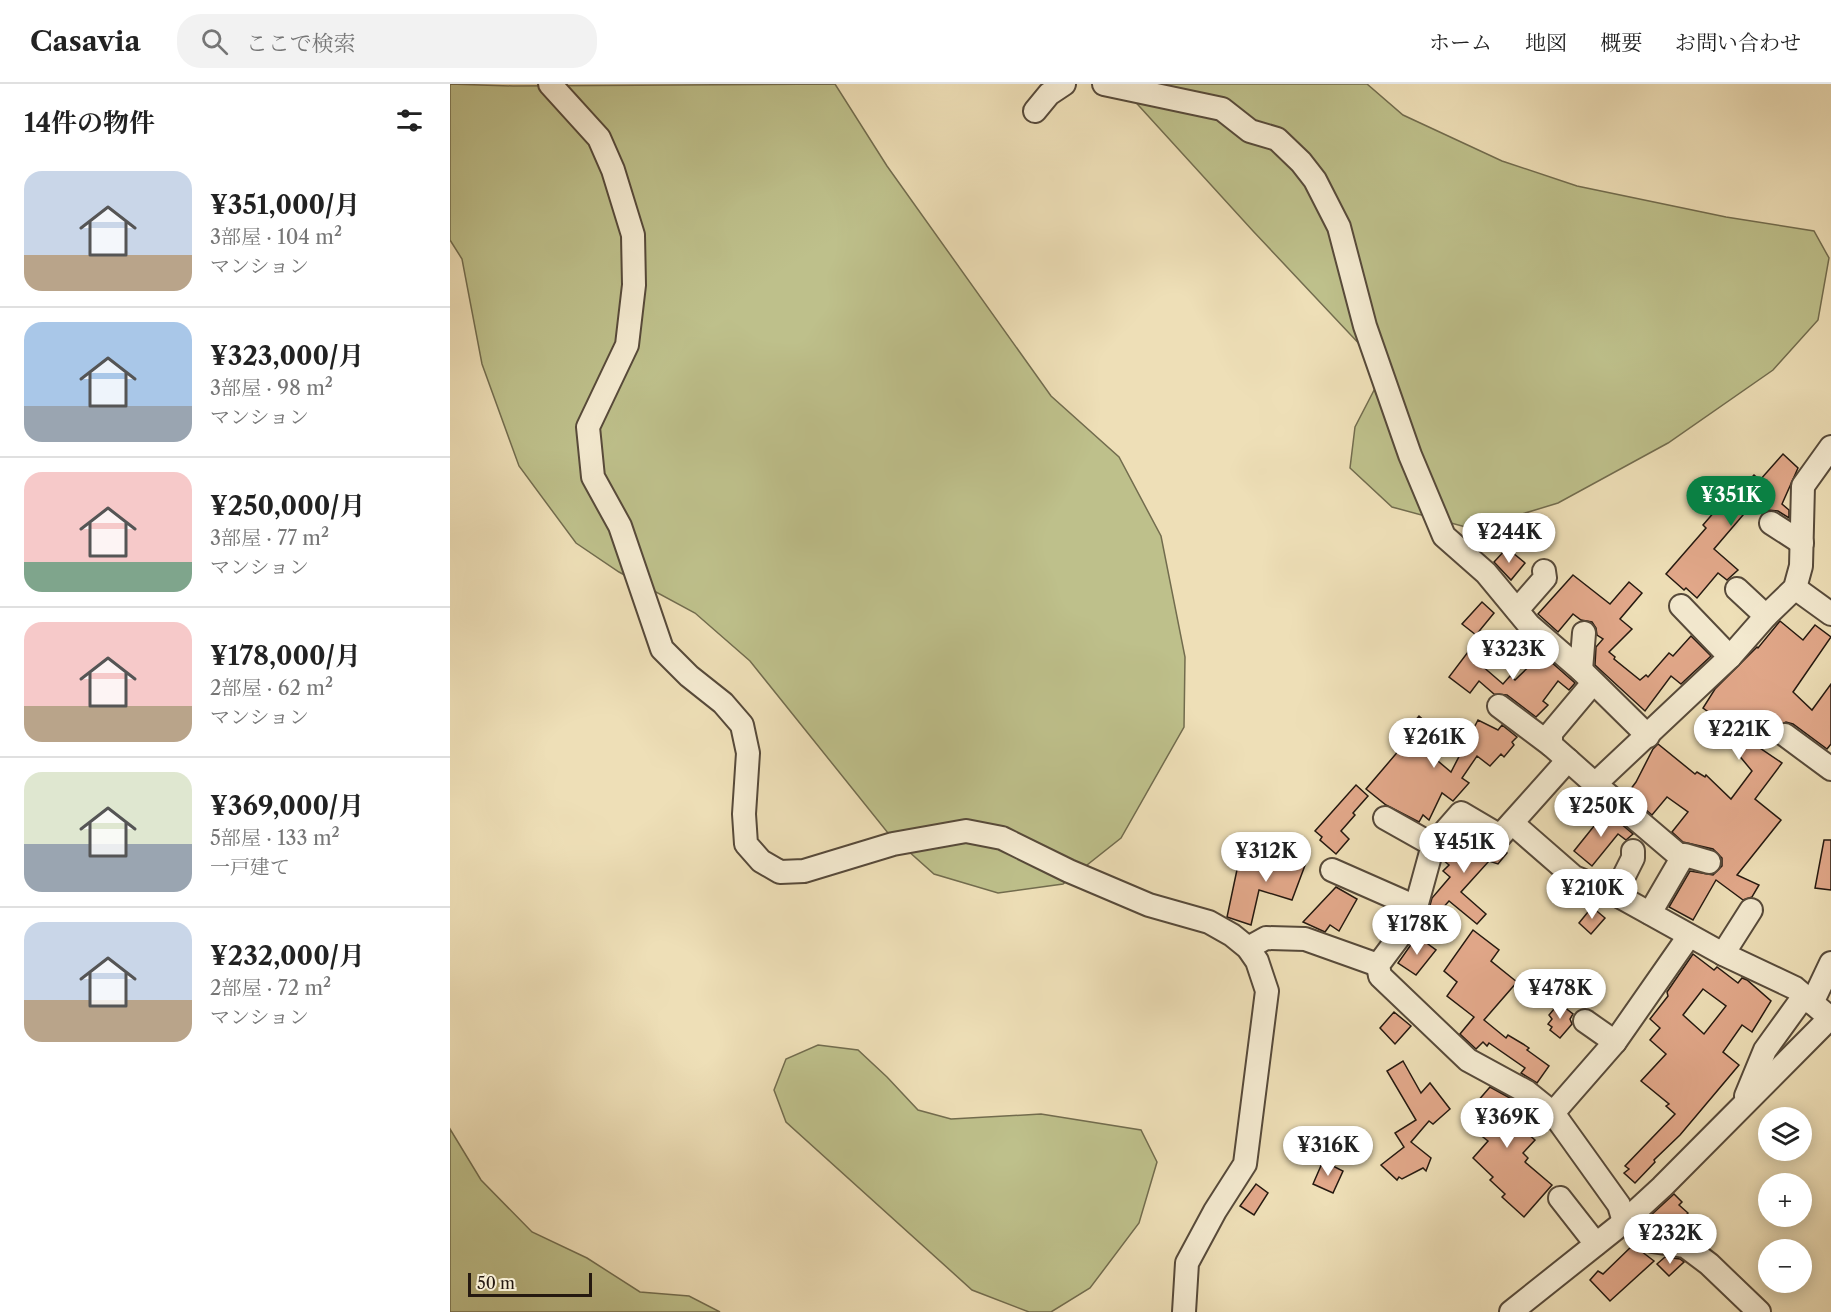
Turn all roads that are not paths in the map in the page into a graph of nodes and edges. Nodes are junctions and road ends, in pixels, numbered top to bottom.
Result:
1 (550, 84) edge
2 (1064, 84) edge
3 (1104, 84) edge
4 (1035, 111) dead end
5 (1831, 447) edge
6 (1771, 524) dead end
7 (1802, 543) junction
8 (1544, 571) dead end
9 (1795, 588) junction
10 (1737, 589) dead end
11 (1681, 606) dead end
12 (1517, 610) junction
13 (1831, 614) edge
14 (1766, 616) junction
15 (1584, 633) dead end
16 (1730, 657) junction
17 (1587, 676) junction
18 (1499, 706) dead end
19 (1785, 735) dead end
20 (1648, 736) junction
21 (1559, 752) junction
22 (1831, 769) edge
23 (1595, 784) junction
24 (1385, 818) dead end
25 (1512, 823) junction
26 (1433, 846) junction
27 (1633, 851) dead end
28 (1678, 855) junction
29 (1709, 862) dead end
30 (1332, 870) dead end
31 (1615, 894) junction
32 (1416, 907) junction
33 (1751, 910) dead end
34 (1650, 913) junction
35 (1689, 936) junction
36 (1248, 948) junction
37 (1723, 954) junction
38 (1831, 963) edge
39 (1378, 964) junction
40 (1808, 1000) junction
41 (1585, 1021) dead end
42 (1829, 1024) edge
43 (1615, 1042) junction
44 (1741, 1109) junction
45 (1553, 1113) junction
46 (1560, 1198) dead end
47 (1624, 1222) junction
48 (1596, 1244) junction
49 (1184, 1312) edge
50 (1511, 1312) edge
51 (1759, 1312) edge

1 - 36 street
2 - 4 street
3 - 12 street
5 - 7 street
6 - 7 street
7 - 9 street
8 - 12 street
9 - 13 street
9 - 14 street
10 - 14 street
11 - 16 street
12 - 17 street
14 - 16 street
15 - 17 street
16 - 20 street
17 - 20 street
17 - 21 street
18 - 21 street
19 - 22 street
20 - 23 street
21 - 23 street
21 - 25 street
23 - 28 street
24 - 26 street
25 - 26 street
25 - 31 street
26 - 32 street
27 - 31 street
28 - 29 street
28 - 34 street
30 - 32 street
31 - 34 street
32 - 39 street
33 - 37 street
34 - 35 street
35 - 37 street
35 - 43 street
36 - 39 street
36 - 49 street
37 - 40 street
38 - 40 street
39 - 45 street
40 - 42 street
40 - 44 street
41 - 43 street
42 - 44 street
43 - 45 street
44 - 47 street
45 - 47 street
46 - 48 street
47 - 48 street
47 - 51 street
48 - 50 street

